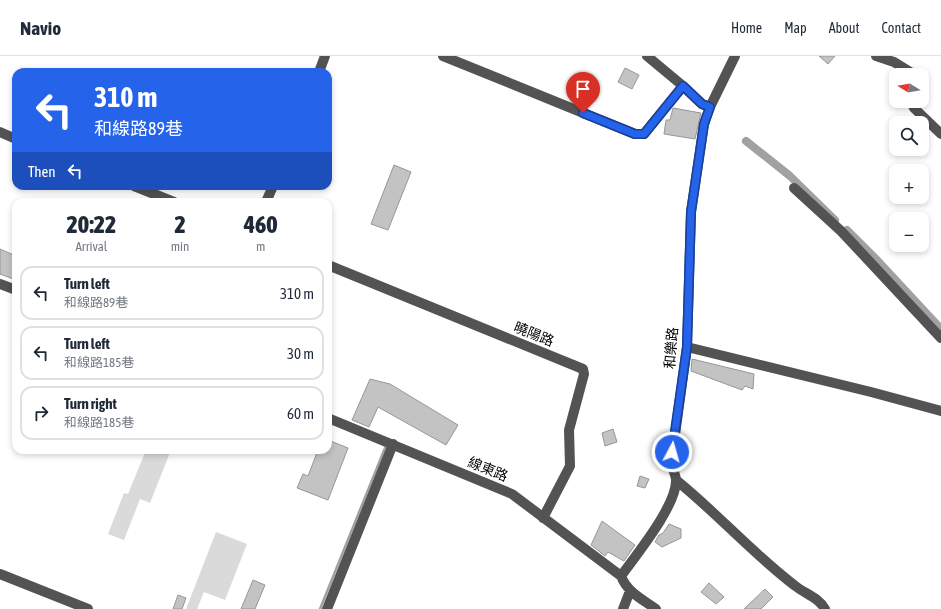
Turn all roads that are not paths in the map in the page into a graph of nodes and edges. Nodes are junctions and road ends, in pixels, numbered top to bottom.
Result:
1 (325, 56) edge
2 (443, 56) edge
3 (646, 56) edge
4 (735, 56) edge
5 (876, 56) edge
6 (320, 68) edge
7 (904, 68) edge
8 (683, 86) junction
9 (710, 107) junction
10 (914, 108) edge
11 (0, 132) edge
12 (941, 134) edge
13 (12, 137) edge
14 (794, 188) dead end
15 (144, 190) edge
16 (164, 198) edge
17 (332, 267) edge
18 (0, 284) edge
19 (12, 288) edge
20 (941, 338) edge
21 (687, 347) junction
22 (941, 412) edge
23 (332, 420) edge
24 (393, 444) junction
25 (676, 480) junction
26 (543, 518) junction
27 (0, 574) edge
28 (621, 576) junction
29 (630, 591) junction
30 (88, 609) edge
31 (327, 609) edge
32 (623, 609) edge
33 (656, 609) edge
34 (825, 609) edge

1 - 6 street
2 - 8 street
3 - 8 street
4 - 9 street, 和樂路
5 - 7 street
8 - 9 street
9 - 21 street, 和樂路
10 - 12 street
11 - 13 street
14 - 20 street
15 - 16 street
17 - 26 street, 曉陽路
18 - 19 street
21 - 22 street
21 - 25 street, 和樂路
23 - 24 street, 線東路
24 - 26 street, 線東路
24 - 31 street
25 - 28 street, 和樂路
25 - 34 street
26 - 28 street, 線東路
27 - 30 street
28 - 29 street
29 - 32 street
29 - 33 street

